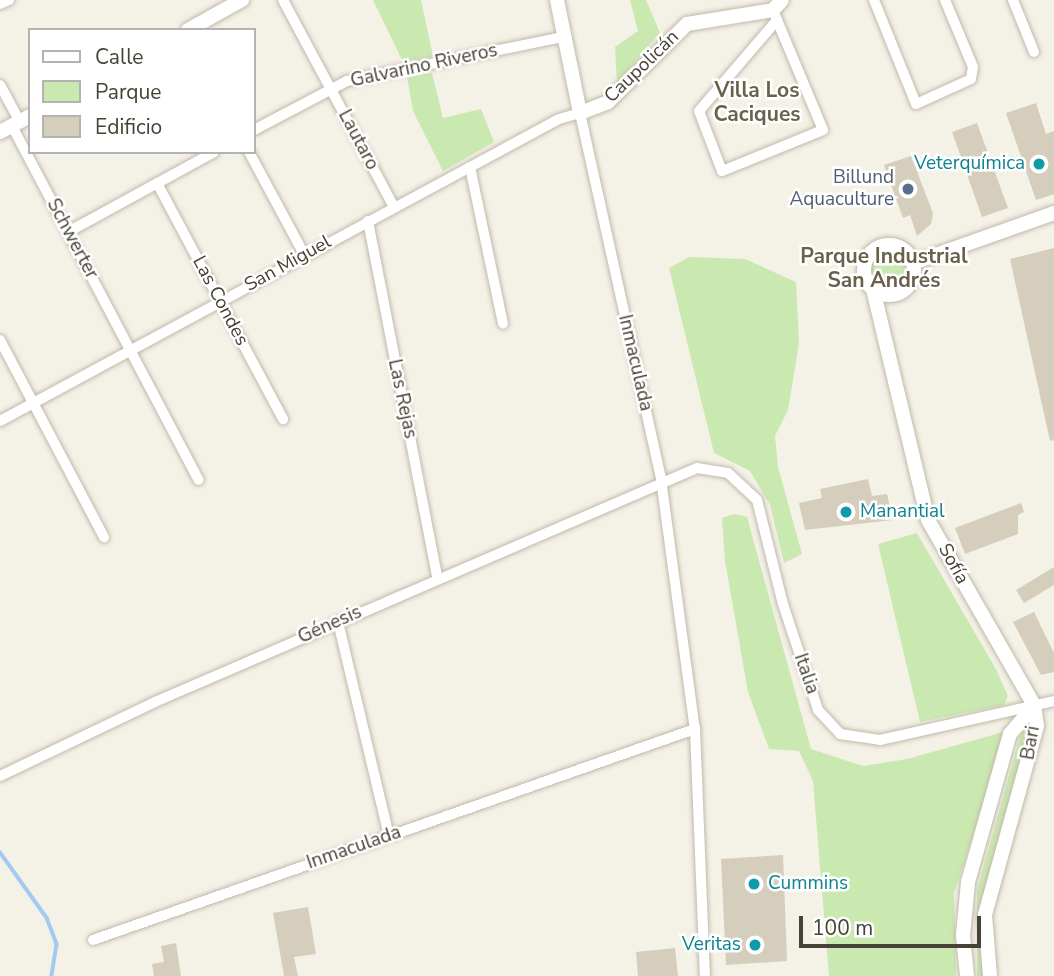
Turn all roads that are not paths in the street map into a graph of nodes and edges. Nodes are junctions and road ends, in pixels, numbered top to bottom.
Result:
1 (9, 0) edge
2 (242, 0) edge
3 (283, 0) edge
4 (556, 0) edge
5 (874, 0) edge
6 (946, 0) edge
7 (1013, 0) edge
8 (0, 4) edge
9 (777, 10) edge
10 (192, 28) edge
11 (564, 37) junction
12 (1034, 52) dead end
13 (0, 85) edge
14 (330, 88) junction
15 (580, 113) junction
16 (15, 124) edge
17 (256, 129) edge
18 (28, 150) edge
19 (30, 154) edge
20 (210, 154) edge
21 (250, 154) edge
22 (470, 167) junction
23 (157, 183) junction
24 (394, 207) junction
25 (1054, 214) edge
26 (368, 221) junction
27 (68, 232) junction
28 (304, 254) junction
29 (913, 263) junction
30 (873, 289) junction
31 (220, 302) junction
32 (503, 324) dead end
33 (0, 340) edge
34 (131, 352) junction
35 (34, 403) junction
36 (283, 419) dead end
37 (0, 421) edge
38 (661, 479) junction
39 (199, 480) dead end
40 (104, 537) dead end
41 (436, 577) junction
42 (338, 622) junction
43 (1054, 701) edge
44 (1034, 705) junction
45 (695, 729) junction
46 (0, 776) edge
47 (389, 836) junction
48 (93, 940) dead end
49 (705, 976) edge
50 (967, 976) edge
51 (990, 976) edge

1 - 8 street
2 - 10 street
3 - 14 street, Lautaro
4 - 11 street, Inmaculada
5 - 6 street
7 - 12 street
9 - 9 street
9 - 15 street, Caupolicán
11 - 14 street, Galvarino Riveros
11 - 15 street, Inmaculada
13 - 16 street, Schwerter
14 - 17 street, Galvarino Riveros
14 - 24 street, Lautaro
15 - 22 street, San Miguel
15 - 38 street, Inmaculada
16 - 18 street, Schwerter
19 - 27 street, Schwerter
20 - 23 street
21 - 28 street
22 - 24 street, San Miguel
22 - 32 street
23 - 27 street
23 - 31 street, Las Condes
24 - 26 street, San Miguel
25 - 29 street
26 - 28 street, San Miguel
26 - 41 street, Las Rejas
27 - 34 street, Schwerter
28 - 31 street, San Miguel
29 - 30 street
29 - 30 street
30 - 44 street, Sofía
31 - 34 street, San Miguel
31 - 36 street, Las Condes
33 - 35 street
34 - 35 street, San Miguel
34 - 39 street, Schwerter
35 - 37 street, San Miguel
35 - 40 street
38 - 41 street, Génesis
38 - 44 street, Italia
38 - 45 street, Inmaculada
41 - 42 street, Génesis
42 - 46 street, Génesis
42 - 47 street
43 - 44 street, Italia
44 - 50 street, Bari
44 - 51 street, Bari
45 - 47 street, Inmaculada
45 - 49 street, Inmaculada
47 - 48 street, Inmaculada

